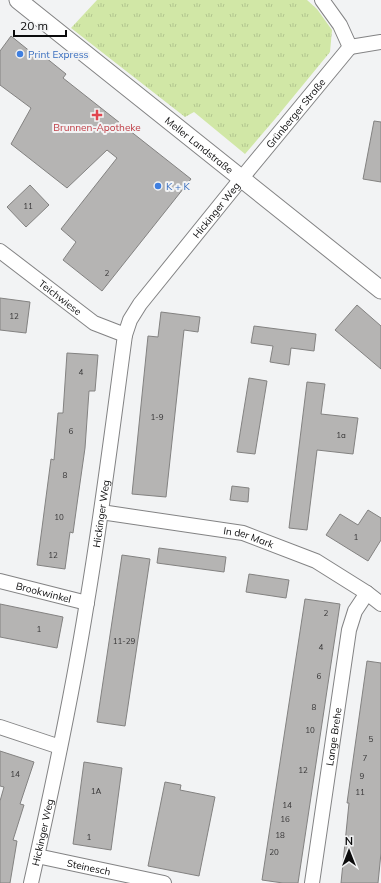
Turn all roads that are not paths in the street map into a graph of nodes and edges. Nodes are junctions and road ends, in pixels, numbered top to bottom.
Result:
1 (18, 0) edge
2 (322, 0) edge
3 (381, 42) edge
4 (350, 47) junction
5 (241, 179) junction
6 (0, 251) edge
7 (381, 290) edge
8 (125, 336) junction
9 (101, 512) junction
10 (0, 581) edge
11 (367, 593) junction
12 (87, 603) junction
13 (381, 604) edge
14 (0, 726) edge
15 (60, 747) junction
16 (37, 856) junction
17 (31, 883) edge
18 (164, 883) edge
19 (312, 883) edge

1 - 5 street, Meller Landstraße
2 - 4 street
3 - 4 street
4 - 5 street, Grünberger Straße
5 - 7 street, Meller Landstraße
5 - 8 street, Hickinger Weg
6 - 8 street, Teichwiese
8 - 9 street, Hickinger Weg
9 - 11 street, In der Mark
9 - 12 street, Hickinger Weg
10 - 12 street, Brookwinkel
11 - 13 street, In der Mark
11 - 19 street, Lange Brehe
12 - 15 street, Hickinger Weg
14 - 15 street
15 - 16 street, Hickinger Weg
16 - 17 street, Hickinger Weg
16 - 18 street, Steinesch

